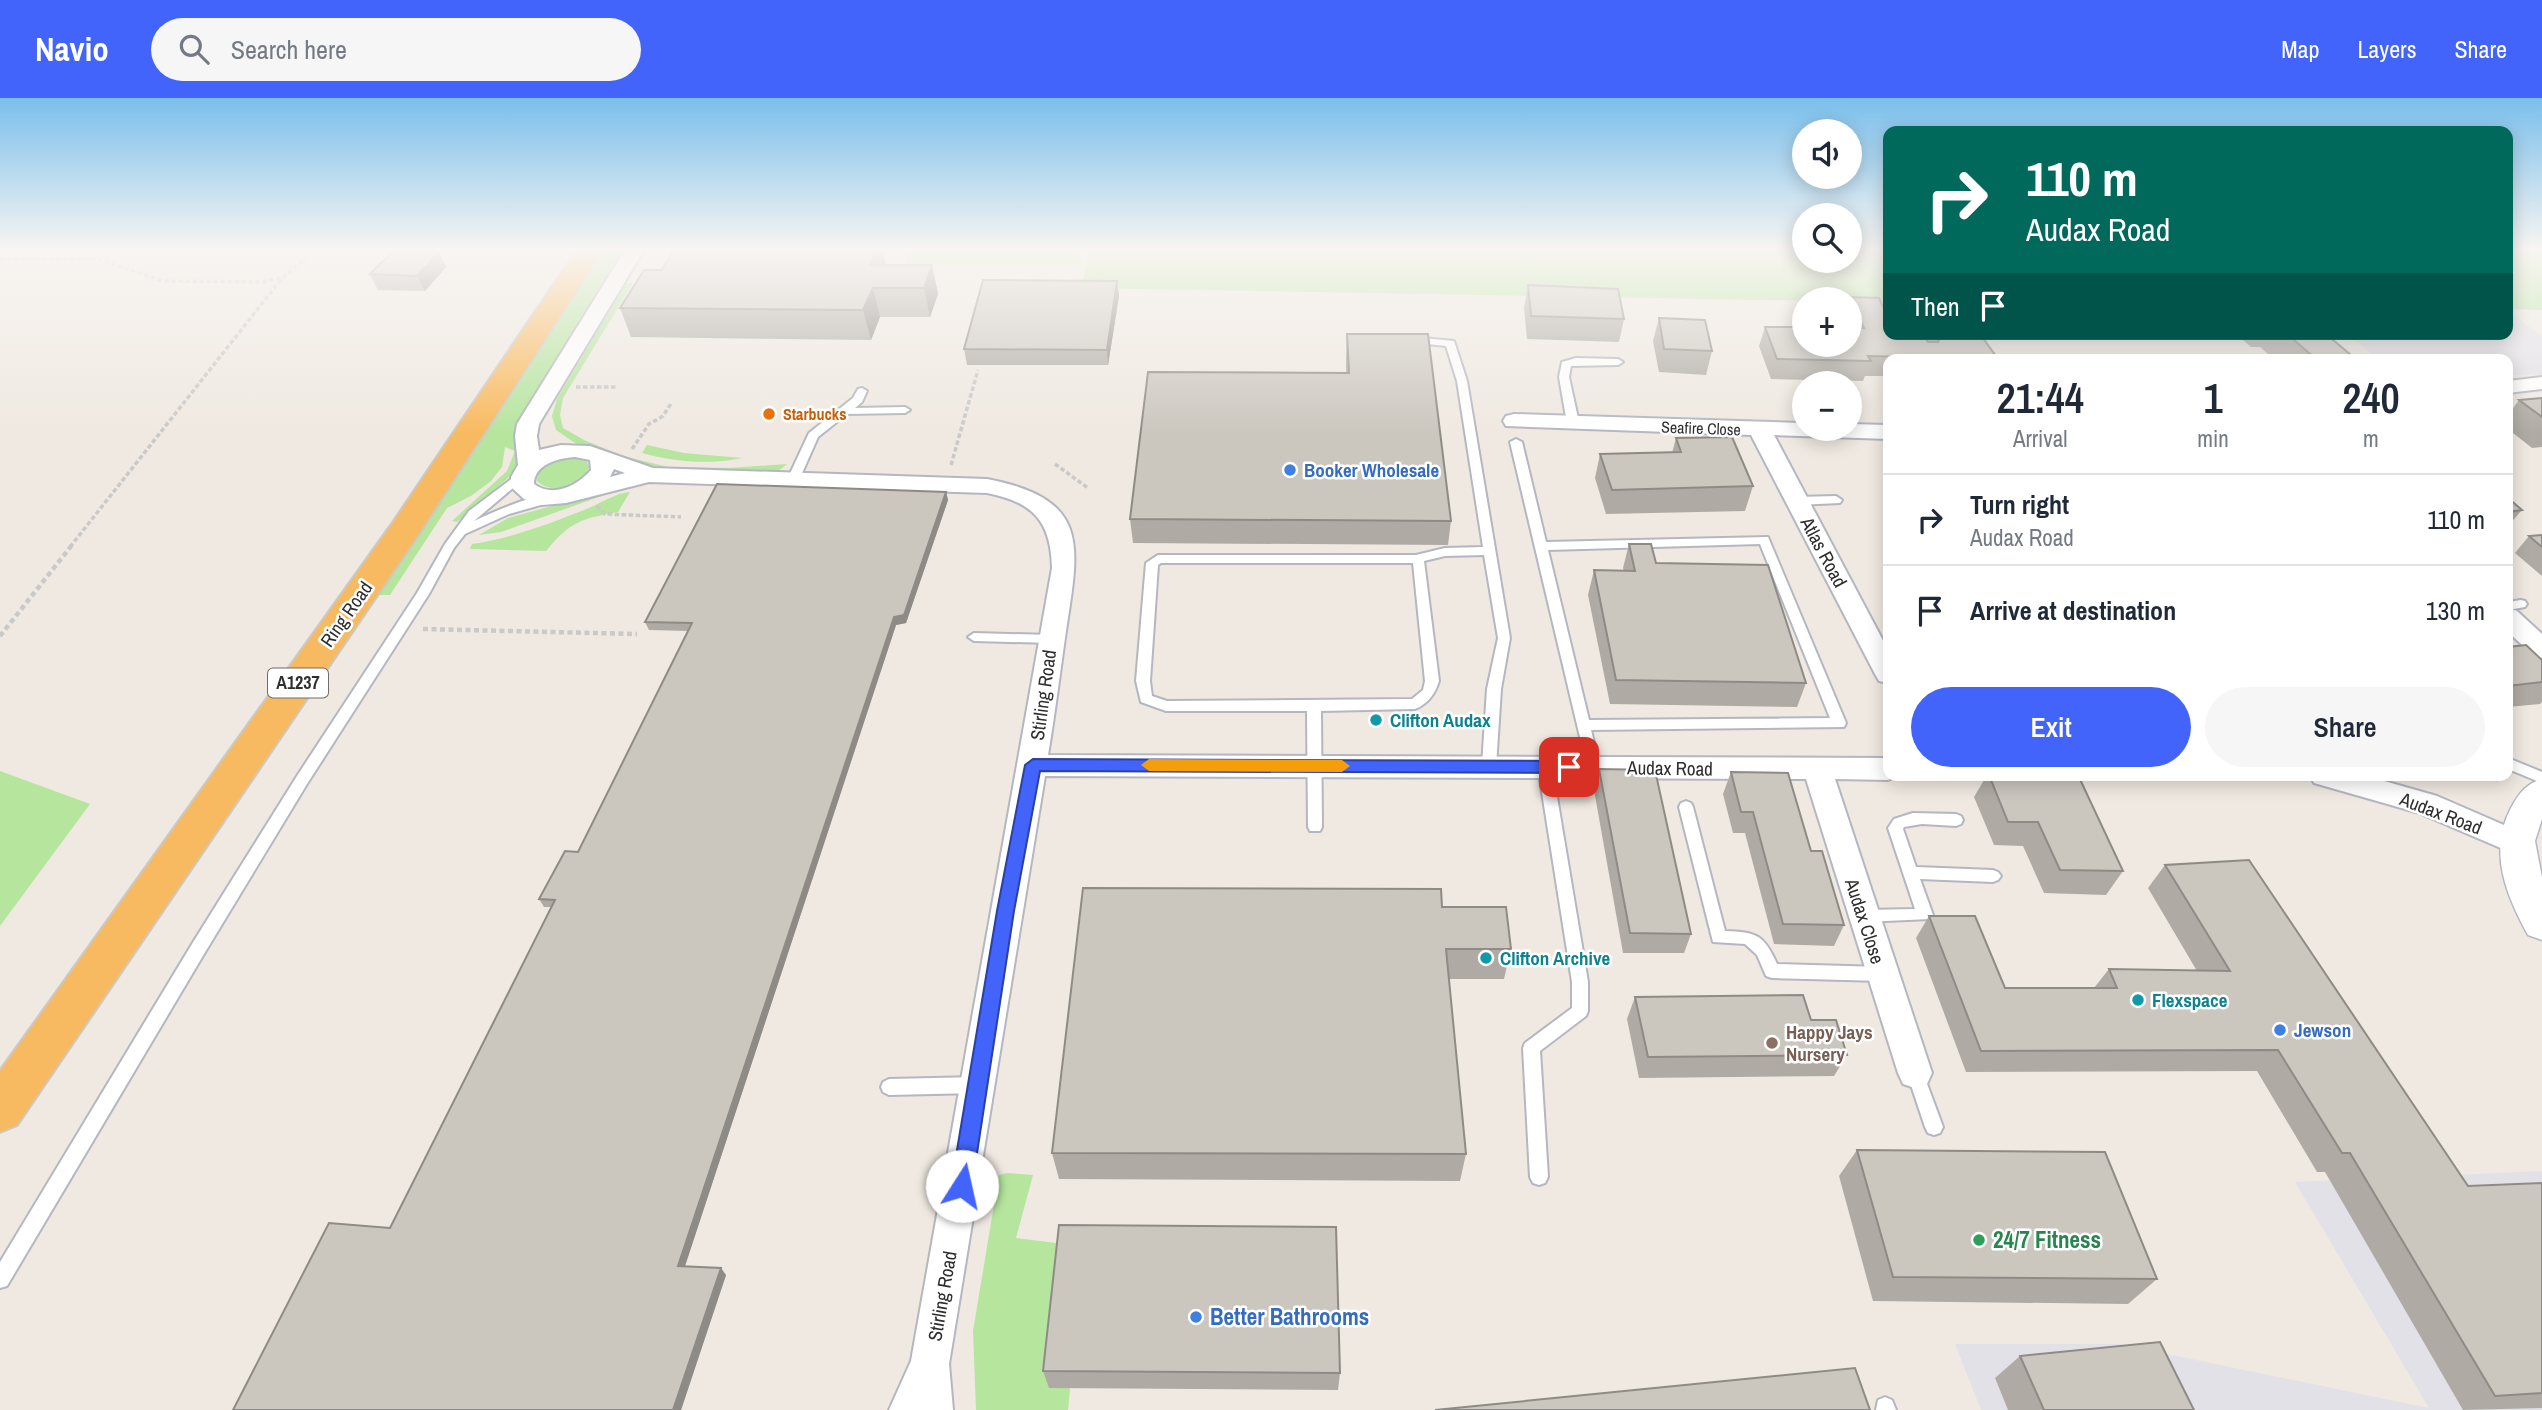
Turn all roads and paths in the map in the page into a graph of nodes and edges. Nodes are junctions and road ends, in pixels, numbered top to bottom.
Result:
1 (258, 311) edge
2 (549, 311) edge
3 (598, 311) edge
4 (1397, 338) edge
5 (1618, 362) dead end
6 (978, 370) dead end
7 (2542, 383) edge
8 (2513, 386) edge
9 (576, 387) dead end
10 (616, 387) dead end
11 (862, 391) dead end
12 (672, 402) dead end
13 (539, 409) junction
14 (905, 410) dead end
15 (845, 411) junction
16 (1573, 423) junction
17 (1760, 430) junction
18 (1515, 432) joint
19 (1883, 432) edge
20 (576, 449) junction
21 (630, 453) dead end
22 (601, 457) junction
23 (1055, 464) dead end
24 (526, 471) junction
25 (949, 473) dead end
26 (649, 475) junction
27 (793, 480) junction
28 (1088, 488) dead end
29 (554, 497) junction
30 (587, 497) junction
31 (1836, 500) dead end
32 (1797, 501) junction
33 (681, 517) dead end
34 (464, 530) junction
35 (1541, 546) junction
36 (1490, 551) junction
37 (1416, 559) junction
38 (2513, 617) edge
39 (401, 628) junction
40 (637, 634) dead end
41 (0, 636) edge
42 (974, 637) dead end
43 (1051, 639) junction
44 (1881, 644) edge
45 (2542, 649) edge
46 (1314, 706) junction
47 (1583, 725) junction
48 (1033, 765) junction
49 (2513, 765) edge
50 (1314, 766) junction
51 (1489, 766) junction
52 (1545, 766) junction
53 (1593, 767) junction
54 (1816, 768) junction
55 (1883, 769) edge
56 (2542, 778) edge
57 (2345, 781) edge
58 (2542, 793) edge
59 (1686, 807) dead end
60 (1956, 820) dead end
61 (1314, 827) dead end
62 (2516, 844) junction
63 (1909, 873) junction
64 (1993, 876) dead end
65 (1864, 916) junction
66 (2542, 924) edge
67 (1882, 974) junction
68 (1915, 1073) joint
69 (979, 1084) junction
70 (890, 1087) dead end
71 (0, 1110) edge
72 (1934, 1127) dead end
73 (1539, 1177) dead end
74 (0, 1279) edge
75 (930, 1364) junction
76 (909, 1410) edge
77 (933, 1410) edge

1 - 41 path
2 - 71 highway, Ring Road / A1237
3 - 13 street
4 - 36 lane
5 - 16 lane
6 - 25 path
7 - 8 street
9 - 10 path
11 - 15 lane
12 - 21 path
13 - 20 street
13 - 24 street
14 - 15 lane
15 - 27 lane
16 - 17 street, Seafire Close
16 - 18 street, Seafire Close
17 - 19 street, Seafire Close
17 - 32 street, Atlas Road
18 - 35 lane
20 - 22 street, Stirling Road
20 - 24 street
22 - 26 street, Stirling Road
22 - 30 street
23 - 28 path
24 - 29 street
24 - 34 lane
26 - 27 street, Stirling Road
26 - 30 street, Stirling Road
27 - 43 street, Stirling Road
29 - 30 street, Stirling Road
29 - 34 lane
30 - 33 path
31 - 32 lane
32 - 44 street, Atlas Road
34 - 39 lane
35 - 47 lane
35 - 47 lane
36 - 37 lane
36 - 51 lane
37 - 46 lane
37 - 46 lane
38 - 45 street
39 - 40 path
39 - 74 lane
42 - 43 lane
43 - 48 street, Stirling Road
46 - 50 lane
47 - 53 lane
48 - 50 street, Audax Road
48 - 69 street, Stirling Road
49 - 56 lane
50 - 51 street, Audax Road
50 - 61 lane
51 - 52 street, Audax Road
52 - 53 street, Audax Road
52 - 73 lane
53 - 54 street, Audax Road
54 - 55 street, Audax Road
54 - 65 street, Audax Close
57 - 62 street, Audax Road
58 - 62 street
59 - 67 lane
60 - 63 lane
62 - 66 street
63 - 64 lane
63 - 65 lane
65 - 67 street, Audax Close
67 - 68 street, Audax Close
68 - 72 lane
69 - 70 lane
69 - 75 street, Stirling Road
75 - 76 street, Stirling Road
75 - 77 street, Stirling Road

